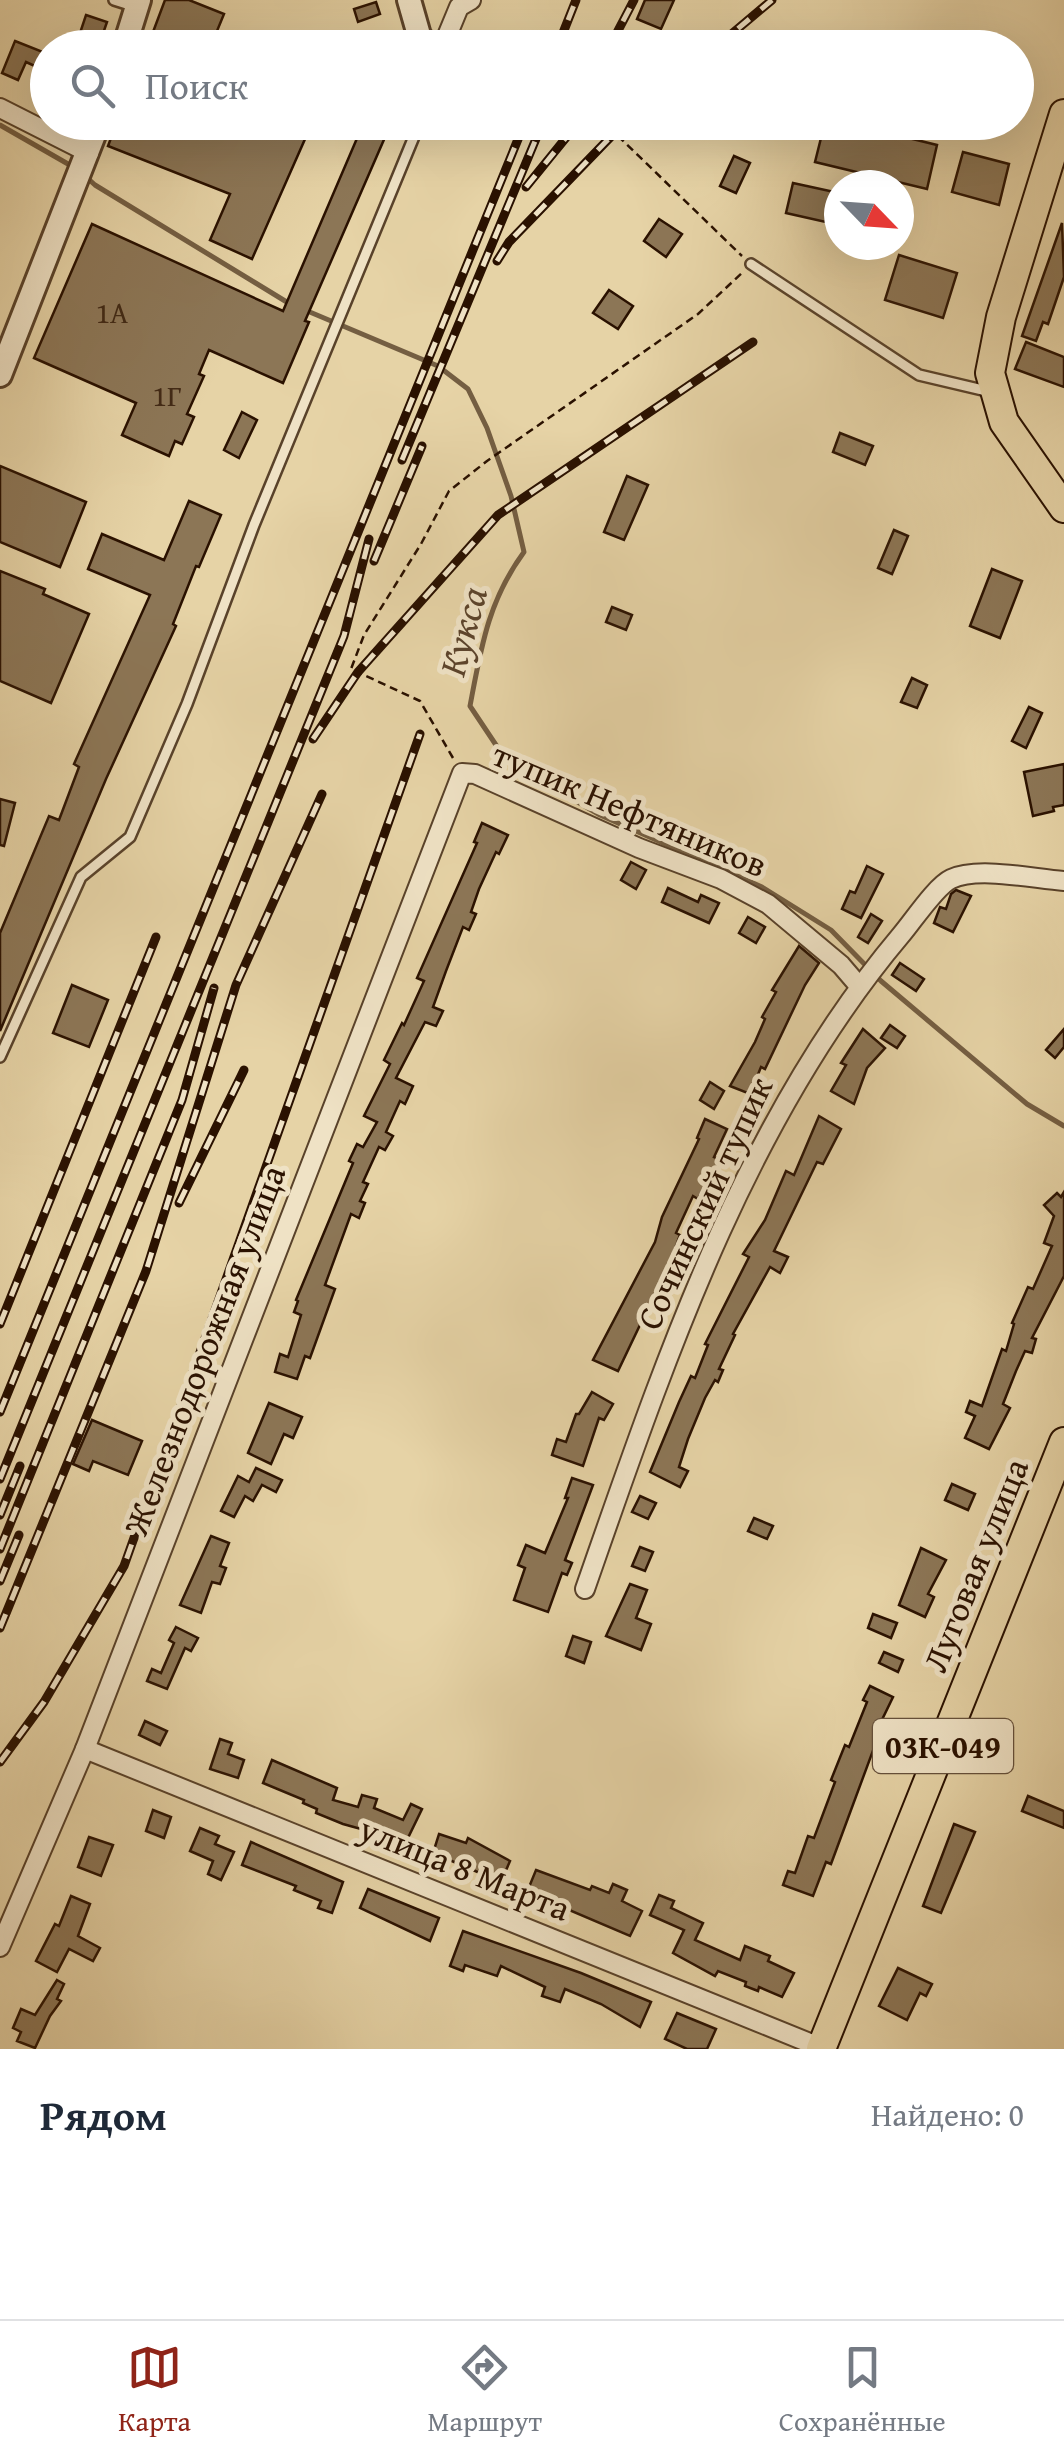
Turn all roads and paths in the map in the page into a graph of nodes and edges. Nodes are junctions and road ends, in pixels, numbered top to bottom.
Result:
1 (114, 0) edge
2 (409, 0) edge
3 (472, 0) edge
4 (138, 4) edge
5 (130, 30) edge
6 (418, 30) edge
7 (449, 30) edge
8 (0, 108) edge
9 (1064, 114) edge
10 (30, 128) edge
11 (47, 140) edge
12 (93, 140) edge
13 (413, 140) edge
14 (622, 140) edge
15 (84, 165) junction
16 (750, 264) junction
17 (8, 330) edge
18 (0, 375) edge
19 (992, 383) junction
20 (1064, 508) edge
21 (462, 774) junction
22 (1064, 882) edge
23 (867, 976) junction
24 (0, 1057) edge
25 (1063, 1446) edge
26 (585, 1589) dead end
27 (85, 1748) junction
28 (0, 1947) edge
29 (821, 2049) edge

1 - 4 lane
2 - 6 street
3 - 7 street
4 - 5 street
8 - 10 street
9 - 19 main road
11 - 15 street
12 - 15 street
13 - 24 lane
14 - 16 path
15 - 17 street
16 - 19 lane
16 - 21 path
17 - 18 street
19 - 20 main road
21 - 23 street, тупик Нефтяников
21 - 27 street, Железнодорожная улица
22 - 23 street, Сочинский тупик
23 - 26 street, Сочинский тупик
25 - 29 main road, Луговая улица / 03К-049
27 - 28 street, Железнодорожная улица
27 - 29 street, улица 8 Марта

